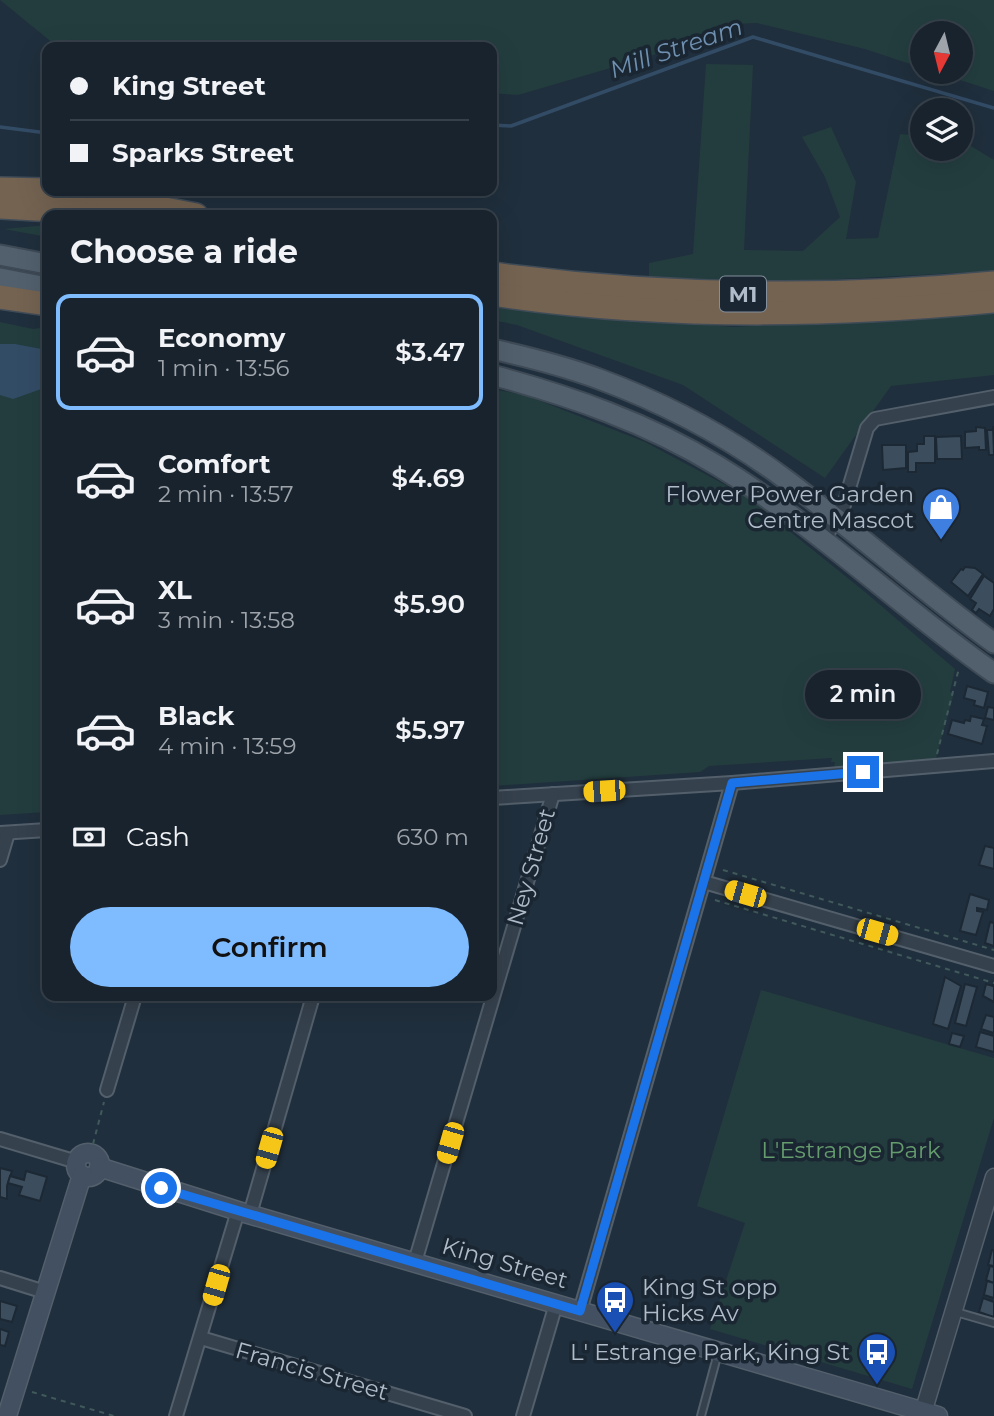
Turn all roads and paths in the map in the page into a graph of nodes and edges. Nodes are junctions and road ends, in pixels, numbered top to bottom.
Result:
1 (0, 189) edge
2 (42, 190) edge
3 (97, 196) edge
4 (0, 207) edge
5 (54, 210) edge
6 (170, 210) edge
7 (0, 255) edge
8 (42, 263) edge
9 (497, 275) edge
10 (0, 278) edge
11 (994, 283) edge
12 (42, 286) edge
13 (497, 294) edge
14 (0, 297) edge
15 (994, 301) edge
16 (42, 303) edge
17 (497, 350) edge
18 (497, 376) edge
19 (994, 397) edge
20 (837, 520) junction
21 (824, 540) junction
22 (994, 643) edge
23 (959, 666) dead end
24 (994, 673) edge
25 (936, 759) dead end
26 (994, 761) edge
27 (732, 783) junction
28 (553, 794) junction
29 (497, 798) edge
30 (42, 830) edge
31 (4, 833) edge
32 (0, 860) edge
33 (723, 870) dead end
34 (704, 883) junction
35 (715, 900) dead end
36 (994, 950) edge
37 (994, 966) edge
38 (994, 983) edge
39 (497, 984) edge
40 (134, 1001) edge
41 (311, 1001) edge
42 (492, 1001) edge
43 (107, 1090) joint
44 (0, 1139) edge
45 (93, 1144) dead end
46 (79, 1168) junction
47 (994, 1177) edge
48 (244, 1213) junction
49 (415, 1262) junction
50 (0, 1278) edge
51 (45, 1292) junction
52 (556, 1304) junction
53 (580, 1311) junction
54 (954, 1311) junction
55 (994, 1324) edge
56 (201, 1338) junction
57 (718, 1351) junction
58 (32, 1392) dead end
59 (928, 1414) edge
60 (7, 1416) edge
61 (114, 1416) edge
62 (176, 1416) edge
63 (465, 1416) edge
64 (523, 1416) edge
65 (701, 1416) edge

1 - 2 highway
3 - 6 highway
4 - 5 highway
7 - 8 main road
9 - 11 highway, M1
10 - 12 main road
13 - 15 highway, M1
14 - 16 highway
17 - 20 main road
18 - 21 main road
19 - 20 street
20 - 21 street
20 - 22 main road
21 - 24 main road
23 - 25 path
26 - 27 street
27 - 28 street
27 - 34 street
28 - 29 street
28 - 39 street, Ney Street
30 - 31 street
31 - 32 street
33 - 36 path
34 - 37 street
34 - 53 street
35 - 38 path
40 - 43 street
41 - 48 street
42 - 49 street, Ney Street
43 - 45 path
44 - 46 street
46 - 48 main road, King Street
46 - 51 main road
47 - 54 street
48 - 49 main road, King Street
48 - 56 street
49 - 52 main road, King Street
50 - 51 street
51 - 60 main road
52 - 53 main road, King Street
52 - 64 street
53 - 57 main road, King Street
54 - 55 lane
54 - 59 street
56 - 62 street
56 - 63 street, Francis Street
57 - 59 main road, King Street
57 - 65 lane
58 - 61 path

